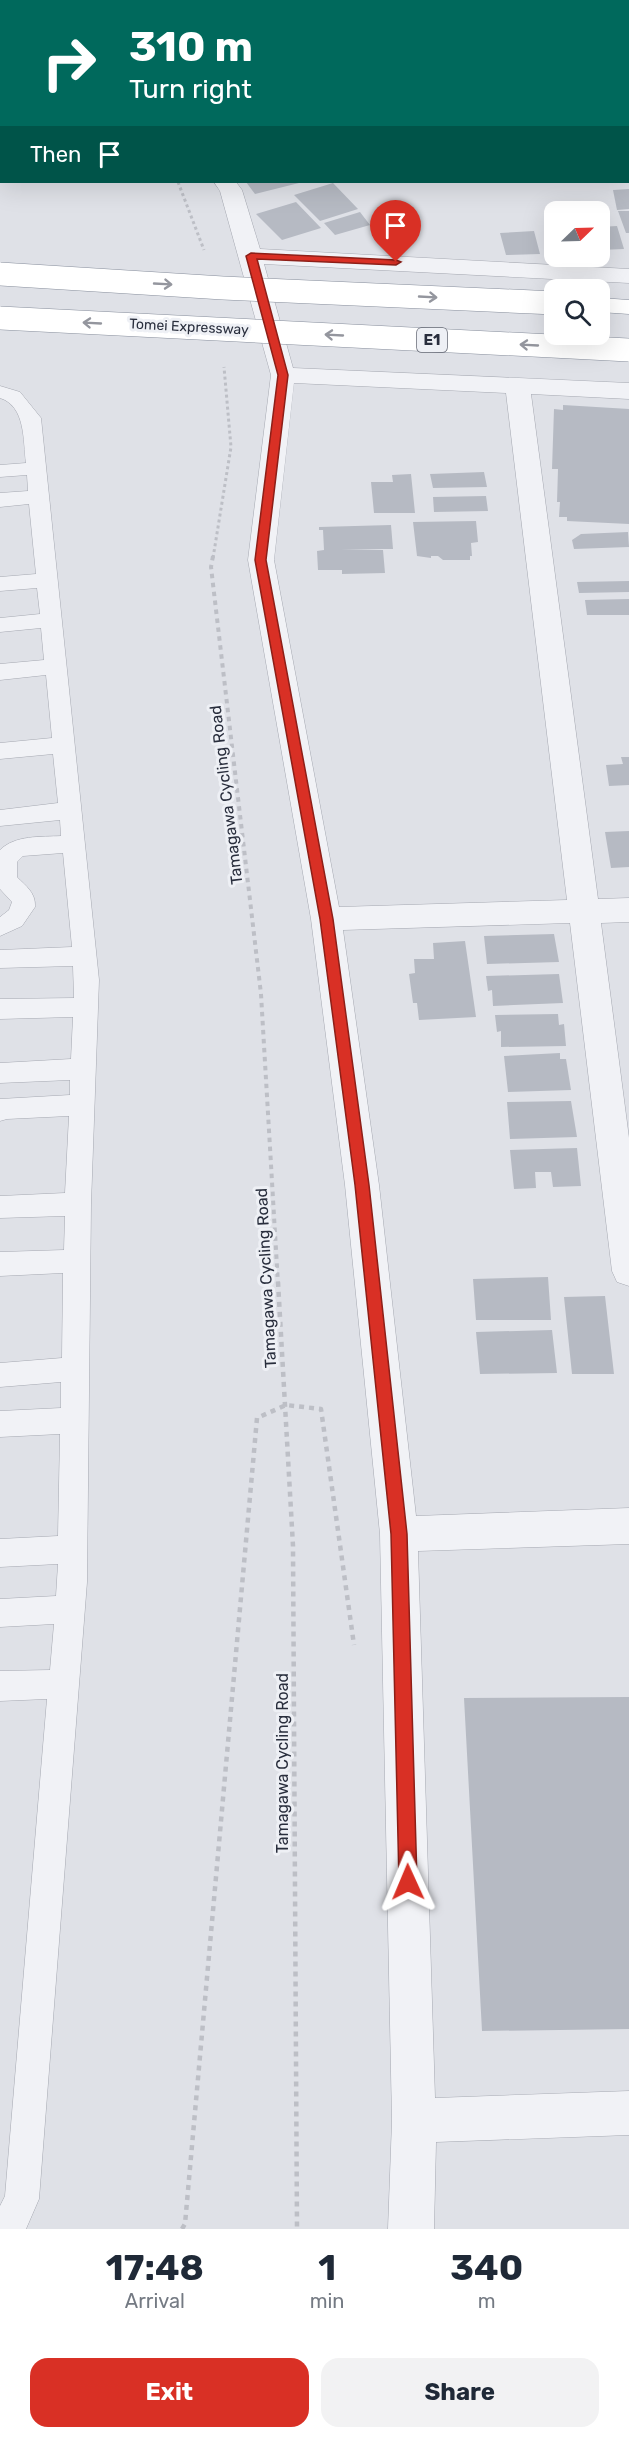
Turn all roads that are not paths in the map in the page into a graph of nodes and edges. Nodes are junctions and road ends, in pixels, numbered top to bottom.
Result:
1 (226, 183) edge
2 (251, 256) junction
3 (0, 274) edge
4 (629, 276) edge
5 (544, 303) edge
6 (610, 306) edge
7 (629, 307) edge
8 (0, 318) edge
9 (629, 350) edge
10 (283, 375) junction
11 (519, 386) junction
12 (629, 391) edge
13 (0, 392) edge
14 (36, 468) junction
15 (0, 471) edge
16 (39, 496) junction
17 (0, 500) edge
18 (47, 580) junction
19 (0, 584) edge
20 (51, 620) junction
21 (0, 625) edge
22 (55, 667) junction
23 (0, 672) edge
24 (63, 745) junction
25 (0, 751) edge
26 (70, 810) junction
27 (0, 818) edge
28 (73, 843) junction
29 (629, 910) edge
30 (584, 912) junction
31 (326, 919) junction
32 (0, 927) edge
33 (84, 956) junction
34 (0, 959) edge
35 (86, 1007) junction
36 (0, 1009) edge
37 (83, 1069) junction
38 (0, 1073) edge
39 (82, 1105) junction
40 (0, 1112) edge
41 (78, 1204) junction
42 (0, 1207) edge
43 (77, 1261) junction
44 (0, 1264) edge
45 (629, 1271) edge
46 (75, 1369) junction
47 (0, 1375) edge
48 (75, 1420) junction
49 (0, 1424) edge
50 (629, 1526) edge
51 (399, 1534) junction
52 (72, 1549) junction
53 (0, 1552) edge
54 (70, 1610) junction
55 (0, 1613) edge
56 (63, 1684) junction
57 (0, 1686) edge
58 (629, 2113) edge
59 (414, 2121) junction
60 (7, 2229) edge
61 (411, 2229) edge

1 - 2 street
2 - 4 street
2 - 10 street
3 -> 5 highway, bridge
6 - 7 highway
9 -> 8 highway, Tomei Expressway / E1, bridge
10 - 11 street
10 - 31 street
11 - 12 street
11 - 30 street
13 - 14 lane
14 - 15 lane
14 - 16 lane
16 - 17 lane
16 - 18 lane
18 - 19 lane
18 - 20 lane
20 - 21 lane
20 - 22 lane
22 - 23 lane
22 - 24 lane
24 - 25 lane
24 - 26 lane
26 - 27 lane
26 - 28 lane
28 - 32 lane
28 - 33 lane
29 - 30 street
30 - 31 street
30 - 45 street
31 - 51 street
33 - 34 lane
33 - 35 lane
35 - 36 lane
35 - 37 lane
37 - 38 lane
37 - 39 lane
39 - 40 lane
39 - 41 lane
41 - 42 lane
41 - 43 lane
43 - 44 lane
43 - 46 lane
46 - 47 lane
46 - 48 lane
48 - 49 lane
48 - 52 lane
50 - 51 street
51 - 59 street
52 - 53 lane
52 - 54 lane
54 - 55 lane
54 - 56 lane
56 - 57 lane
56 - 60 lane
58 - 59 street
59 - 61 street

